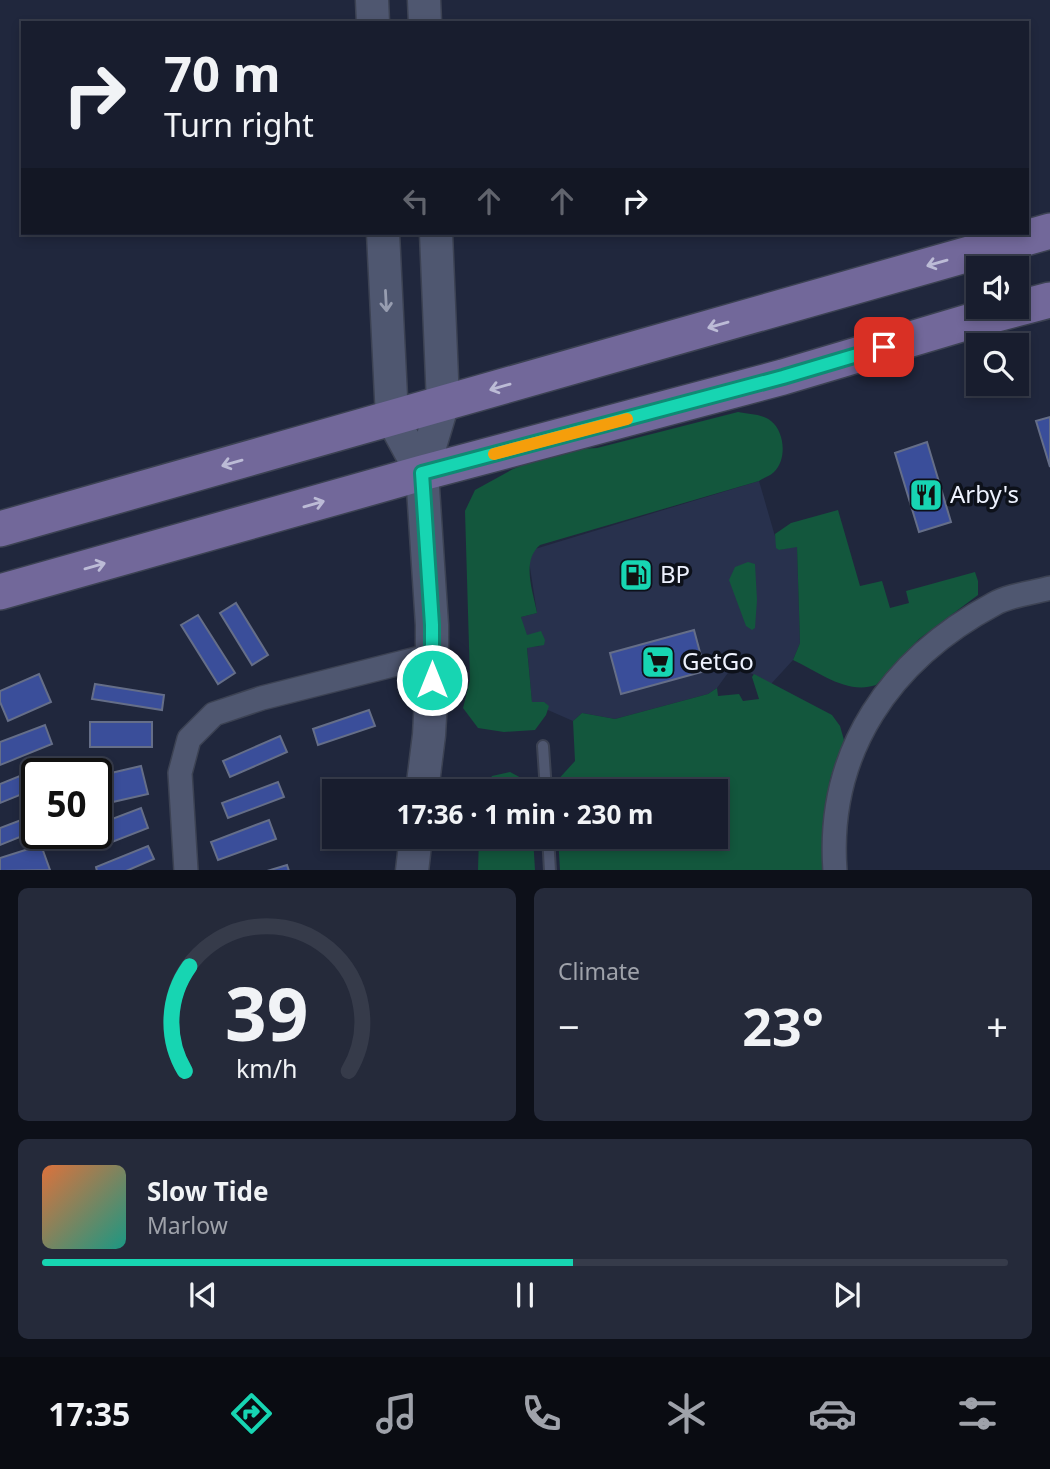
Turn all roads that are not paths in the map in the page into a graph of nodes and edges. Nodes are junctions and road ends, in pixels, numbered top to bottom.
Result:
1 (372, 0) edge
2 (424, 0) edge
3 (373, 21) edge
4 (425, 21) edge
5 (1050, 231) edge
6 (383, 235) edge
7 (436, 235) edge
8 (1050, 300) edge
9 (443, 403) junction
10 (392, 418) junction
11 (422, 473) junction
12 (0, 529) edge
13 (1050, 588) edge
14 (0, 592) edge
15 (432, 655) junction
16 (543, 746) dead end
17 (424, 779) edge
18 (545, 779) edge
19 (414, 849) edge
20 (549, 849) edge
21 (186, 870) edge
22 (412, 870) edge
23 (550, 870) edge
24 (835, 870) edge

1 - 3 main road
2 - 4 main road
5 -> 9 main road
6 -> 10 main road
7 - 9 main road
8 - 11 main road
9 - 10 main road
9 - 11 main road
10 - 11 main road
10 -> 12 main road
14 -> 11 main road
11 - 15 main road
13 - 24 street
15 - 17 main road
15 - 21 street
16 - 18 lane
19 - 22 main road
20 - 23 lane

